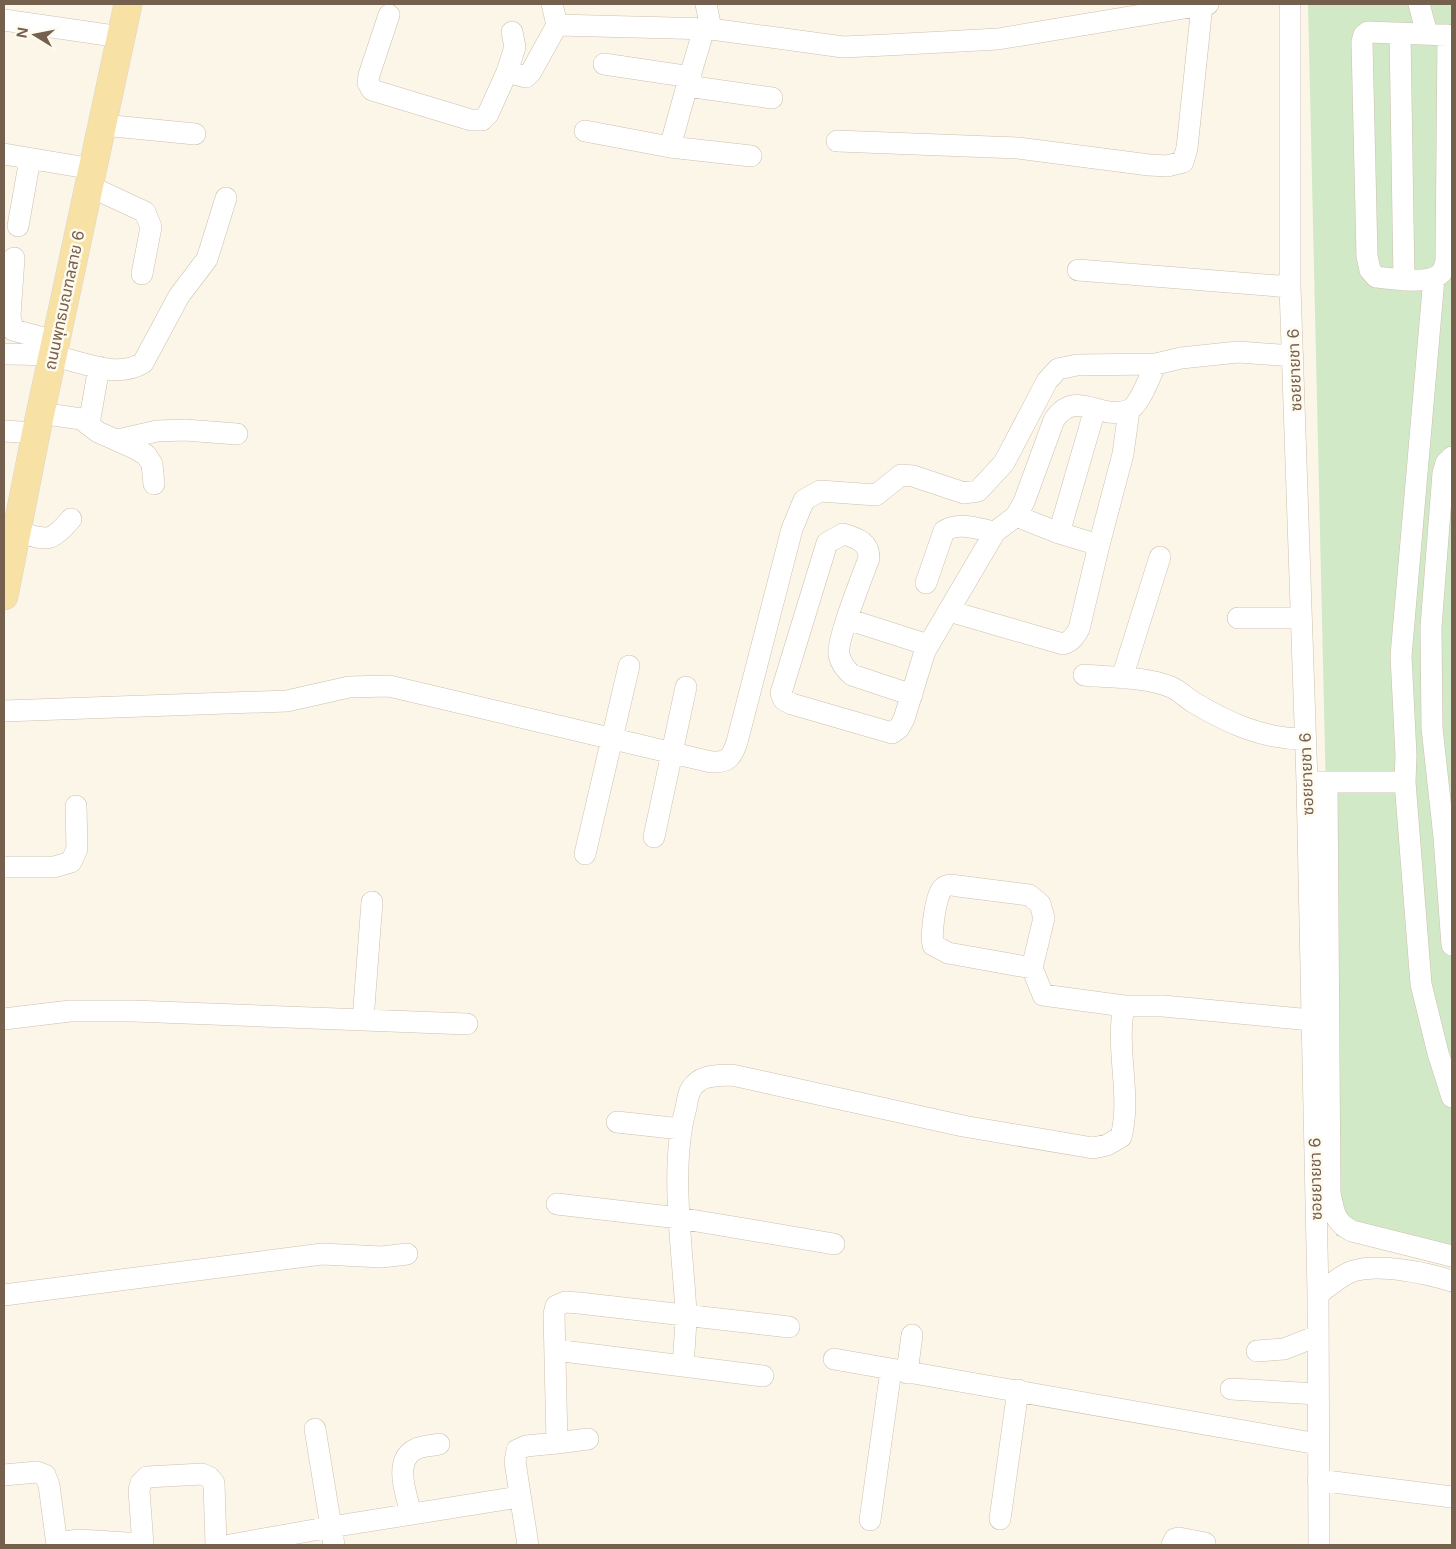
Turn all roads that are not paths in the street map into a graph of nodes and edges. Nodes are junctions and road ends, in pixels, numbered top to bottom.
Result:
1 (128, 4) edge
2 (552, 4) edge
3 (706, 4) edge
4 (1205, 4) edge
5 (1290, 4) edge
6 (1420, 4) edge
7 (389, 14) dead end
8 (4, 20) edge
9 (557, 25) junction
10 (708, 29) junction
11 (512, 32) dead end
12 (1400, 33) junction
13 (1426, 34) junction
14 (1450, 35) edge
15 (121, 38) junction
16 (604, 64) dead end
17 (507, 72) junction
18 (689, 81) junction
19 (772, 98) dead end
20 (103, 125) junction
21 (585, 131) dead end
22 (195, 134) dead end
23 (837, 141) dead end
24 (670, 147) junction
25 (4, 154) edge
26 (751, 156) dead end
27 (30, 159) junction
28 (91, 178) junction
29 (226, 198) dead end
30 (18, 226) dead end
31 (14, 258) dead end
32 (1078, 270) dead end
33 (142, 274) dead end
34 (1434, 278) junction
35 (1404, 280) junction
36 (1290, 287) junction
37 (54, 348) junction
38 (4, 354) edge
39 (1293, 356) junction
40 (1156, 364) junction
41 (100, 367) junction
42 (1094, 409) junction
43 (1129, 410) junction
44 (38, 423) junction
45 (89, 424) junction
46 (4, 431) edge
47 (236, 434) dead end
48 (118, 440) junction
49 (1452, 457) edge
50 (154, 484) dead end
51 (1016, 516) junction
52 (71, 519) dead end
53 (13, 523) edge
54 (995, 532) junction
55 (1059, 533) junction
56 (1099, 545) junction
57 (1160, 557) dead end
58 (926, 583) dead end
59 (4, 596) edge
60 (949, 611) junction
61 (1238, 618) dead end
62 (1301, 618) junction
63 (847, 619) junction
64 (928, 645) junction
65 (629, 666) dead end
66 (1084, 675) dead end
67 (1122, 678) junction
68 (686, 687) dead end
69 (912, 695) junction
70 (4, 711) edge
71 (612, 738) junction
72 (1304, 738) junction
73 (673, 752) junction
74 (1317, 782) junction
75 (1405, 782) junction
76 (76, 806) dead end
77 (654, 837) dead end
78 (585, 854) dead end
79 (4, 867) edge
80 (372, 902) dead end
81 (1452, 945) edge
82 (1032, 968) junction
83 (1124, 1006) junction
84 (4, 1018) edge
85 (363, 1020) junction
86 (1311, 1020) junction
87 (467, 1024) dead end
88 (1452, 1097) edge
89 (617, 1122) dead end
90 (681, 1129) junction
91 (557, 1204) dead end
92 (679, 1218) junction
93 (834, 1244) dead end
94 (407, 1254) dead end
95 (1452, 1256) edge
96 (1452, 1282) edge
97 (1318, 1294) junction
98 (4, 1295) edge
99 (686, 1315) junction
100 (789, 1327) dead end
101 (912, 1335) dead end
102 (1317, 1336) junction
103 (555, 1350) junction
104 (1256, 1352) dead end
105 (834, 1359) dead end
106 (683, 1366) junction
107 (899, 1371) junction
108 (764, 1376) dead end
109 (1231, 1389) dead end
110 (1018, 1390) junction
111 (1317, 1394) junction
112 (315, 1428) dead end
113 (588, 1439) dead end
114 (438, 1444) dead end
115 (558, 1444) junction
116 (1318, 1444) junction
117 (4, 1475) edge
118 (1318, 1480) junction
119 (519, 1497) junction
120 (1452, 1497) edge
121 (411, 1514) junction
122 (1000, 1519) dead end
123 (870, 1520) dead end
124 (333, 1536) edge
125 (1205, 1543) dead end
126 (57, 1544) edge
127 (143, 1545) edge
128 (216, 1545) edge
129 (230, 1545) edge
130 (528, 1545) edge
131 (1172, 1545) edge
132 (1319, 1545) edge

1 - 15 main road, ถนนพุทธมณฑลสาย 6
2 - 9 street
3 - 10 street
4 - 10 street
4 - 23 street
5 - 36 street, ซอยยายชา 6
6 - 13 street
7 - 17 street
8 - 15 street
9 - 10 street
9 - 17 street
10 - 18 street
11 - 17 street
12 - 13 street
12 - 35 street
12 - 35 street
13 - 14 street
14 - 34 street
15 - 20 main road, ถนนพุทธมณฑลสาย 6
16 - 18 street
18 - 19 street
18 - 24 street
20 - 22 street
20 - 28 main road, ถนนพุทธมณฑลสาย 6
21 - 24 street
24 - 26 street
25 - 27 street
27 - 28 street
27 - 30 street
28 - 33 street
28 - 37 main road, ถนนพุทธมณฑลสาย 6
29 - 41 street
31 - 37 street
32 - 36 street
34 - 35 street
34 - 75 street
36 - 39 street, ซอยยายชา 6
37 - 38 street
37 - 41 street
37 - 44 main road, ถนนพุทธมณฑลสาย 6
39 - 40 street
39 - 62 street, ซอยยายชา 6
40 - 43 street
40 - 73 street
41 - 45 street
42 - 43 street
42 - 51 street
42 - 55 street
43 - 56 street
44 - 45 street
44 - 46 street
44 - 53 main road, ถนนพุทธมณฑลสาย 6
45 - 48 street
47 - 48 street
48 - 50 street
49 - 81 street
51 - 54 street
51 - 55 street
52 - 53 street
53 - 59 main road, ถนนพุทธมณฑลสาย 6
54 - 58 street
54 - 60 street
55 - 56 street
56 - 60 street
57 - 67 street
60 - 64 street
61 - 62 street
62 - 72 street, ซอยยายชา 6
63 - 64 street
63 - 69 street
63 - 69 street
64 - 69 street
65 - 71 street
66 - 67 street
67 - 72 street
68 - 73 street
70 - 71 street
71 - 73 street
71 - 78 street
72 - 74 street, ซอยยายชา 6
73 - 77 street
74 - 75 street
74 - 86 street, ซอยยายชา 6
74 - 95 street
75 - 88 street
76 - 79 street
80 - 85 street
82 - 82 street
82 - 83 street
83 - 86 street
83 - 90 street
84 - 85 street
85 - 87 street
86 - 97 street, ซอยยายชา 6
89 - 90 street
90 - 92 street
91 - 92 street
92 - 93 street
92 - 99 street
94 - 98 street
96 - 97 street
97 - 102 street, ซอยยายชา 6
99 - 100 street
99 - 103 street
99 - 106 street
101 - 107 street
102 - 104 street
102 - 111 street, ซอยยายชา 6
103 - 106 street
103 - 115 street
105 - 107 street
106 - 108 street
107 - 110 street
107 - 123 street
109 - 111 street
110 - 116 street
110 - 122 street
111 - 116 street, ซอยยายชา 6
112 - 124 street
113 - 115 street
114 - 121 street
115 - 119 street
116 - 118 street, ซอยยายชา 6
117 - 126 street
118 - 120 street
118 - 132 street, ซอยยายชา 6
119 - 121 street
119 - 130 street
121 - 124 street
124 - 129 street
125 - 131 street
126 - 127 street
127 - 128 street

